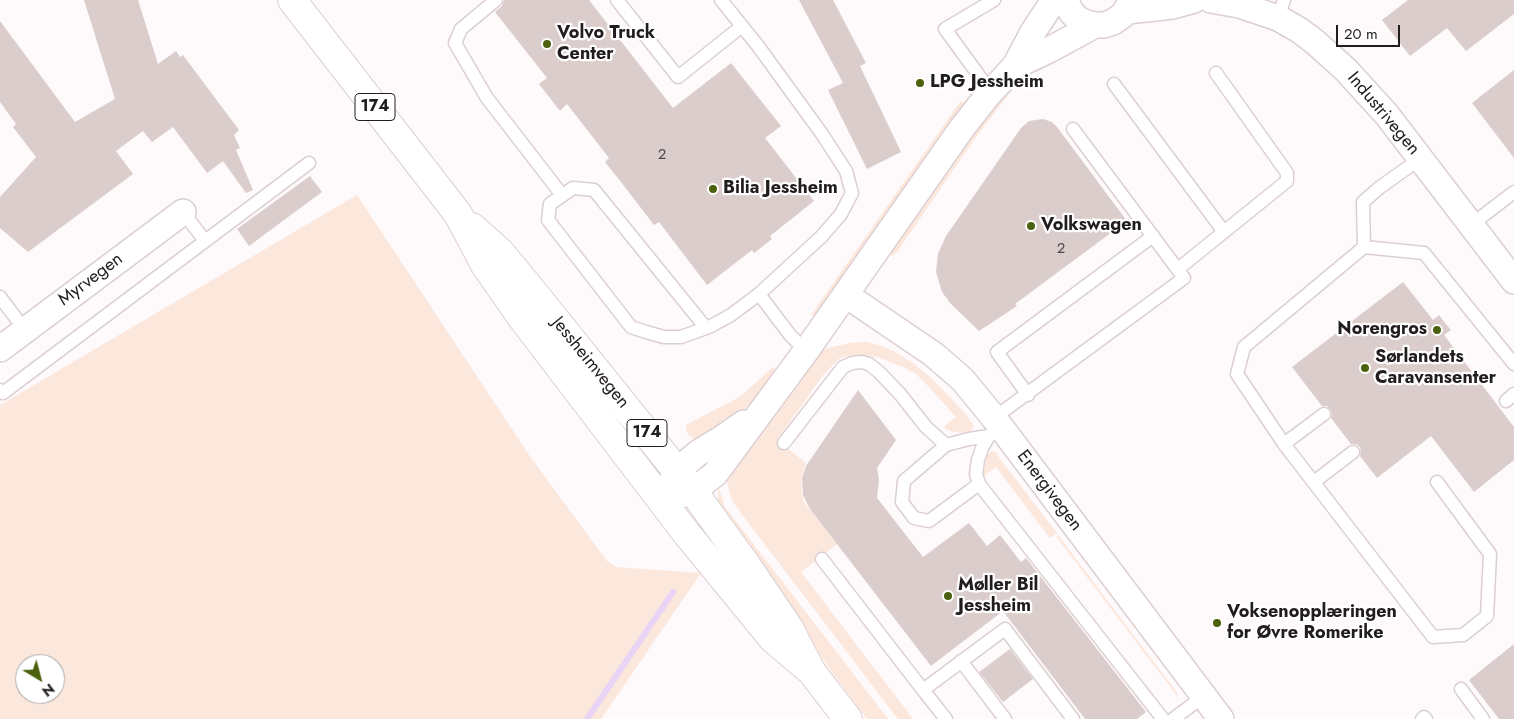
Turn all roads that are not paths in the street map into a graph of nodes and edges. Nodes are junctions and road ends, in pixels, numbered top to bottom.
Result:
1 (292, 0) edge
2 (496, 0) edge
3 (617, 0) edge
4 (721, 0) edge
5 (994, 0) edge
6 (1054, 0) edge
7 (1065, 0) edge
8 (1194, 0) edge
9 (1212, 0) edge
10 (1240, 2) edge
11 (1129, 5) edge
12 (1281, 9) edge
13 (1095, 25) junction
14 (742, 26) junction
15 (1015, 66) junction
16 (1216, 73) dead end
17 (1114, 84) dead end
18 (991, 92) junction
19 (1073, 129) dead end
20 (1421, 158) junction
21 (309, 163) dead end
22 (1514, 192) edge
23 (562, 195) junction
24 (183, 212) joint
25 (458, 214) junction
26 (1471, 225) junction
27 (1224, 232) junction
28 (1153, 236) junction
29 (205, 241) junction
30 (1364, 247) junction
31 (1178, 269) junction
32 (1514, 281) edge
33 (759, 294) junction
34 (846, 295) junction
35 (0, 297) edge
36 (706, 328) junction
37 (25, 330) junction
38 (0, 349) edge
39 (806, 351) junction
40 (1514, 364) edge
41 (0, 390) edge
42 (1028, 395) junction
43 (1324, 414) dead end
44 (995, 427) junction
45 (784, 444) dead end
46 (1284, 444) junction
47 (946, 445) junction
48 (1353, 452) dead end
49 (685, 481) junction
50 (1314, 482) junction
51 (1437, 482) dead end
52 (979, 484) junction
53 (661, 501) junction
54 (822, 559) dead end
55 (961, 661) junction
56 (811, 671) junction
57 (1461, 689) dead end
58 (923, 690) junction
59 (1204, 696) junction
60 (848, 719) edge
61 (946, 719) edge
62 (1005, 719) edge
63 (1073, 719) edge
64 (1163, 719) edge
65 (1173, 719) edge
66 (1221, 719) edge
67 (1422, 719) edge
68 (1426, 719) edge
69 (1483, 719) edge

1 - 25 main road, Jessheimvegen / 174
2 - 23 lane
3 - 14 lane
4 - 14 lane
5 - 18 lane
6 - 15 street
7 - 13 street
8 - 11 street
9 - 10 street, Industrivegen
10 - 12 street, Industrivegen
11 - 13 street
12 - 20 street, Industrivegen
13 - 15 street
14 - 33 lane
15 - 18 street
16 - 27 lane
17 - 27 lane
18 - 34 street
19 - 28 lane
20 - 26 street, Industrivegen
20 - 30 lane
21 - 29 lane
22 - 26 lane
23 - 36 lane
23 - 36 lane
24 - 29 lane
24 - 37 street, Myrvegen
25 - 49 main road, Jessheimvegen / 174
25 - 53 main road, Jessheimvegen / 174
26 - 32 street, Industrivegen
27 - 31 lane
28 - 31 lane
28 - 42 lane
29 - 41 lane
30 - 40 lane
30 - 46 lane
31 - 42 lane
33 - 36 lane
33 - 39 lane
34 - 39 street
34 - 44 street, Energivegen
35 - 37 lane
37 - 38 street, Myrvegen
39 - 49 street
42 - 44 lane
43 - 46 lane
44 - 47 lane
44 - 52 lane
44 - 59 street, Energivegen
45 - 47 lane
46 - 50 lane
47 - 52 lane
48 - 50 lane
49 - 53 street
49 - 56 main road, Jessheimvegen / 174
50 - 51 lane
52 - 64 lane
53 - 56 main road, Jessheimvegen / 174
54 - 58 lane
55 - 58 lane
55 - 62 lane
55 - 63 lane
56 - 60 main road, Jessheimvegen / 174
57 - 69 lane
58 - 61 lane
59 - 65 lane
59 - 66 street, Energivegen
67 - 68 lane

